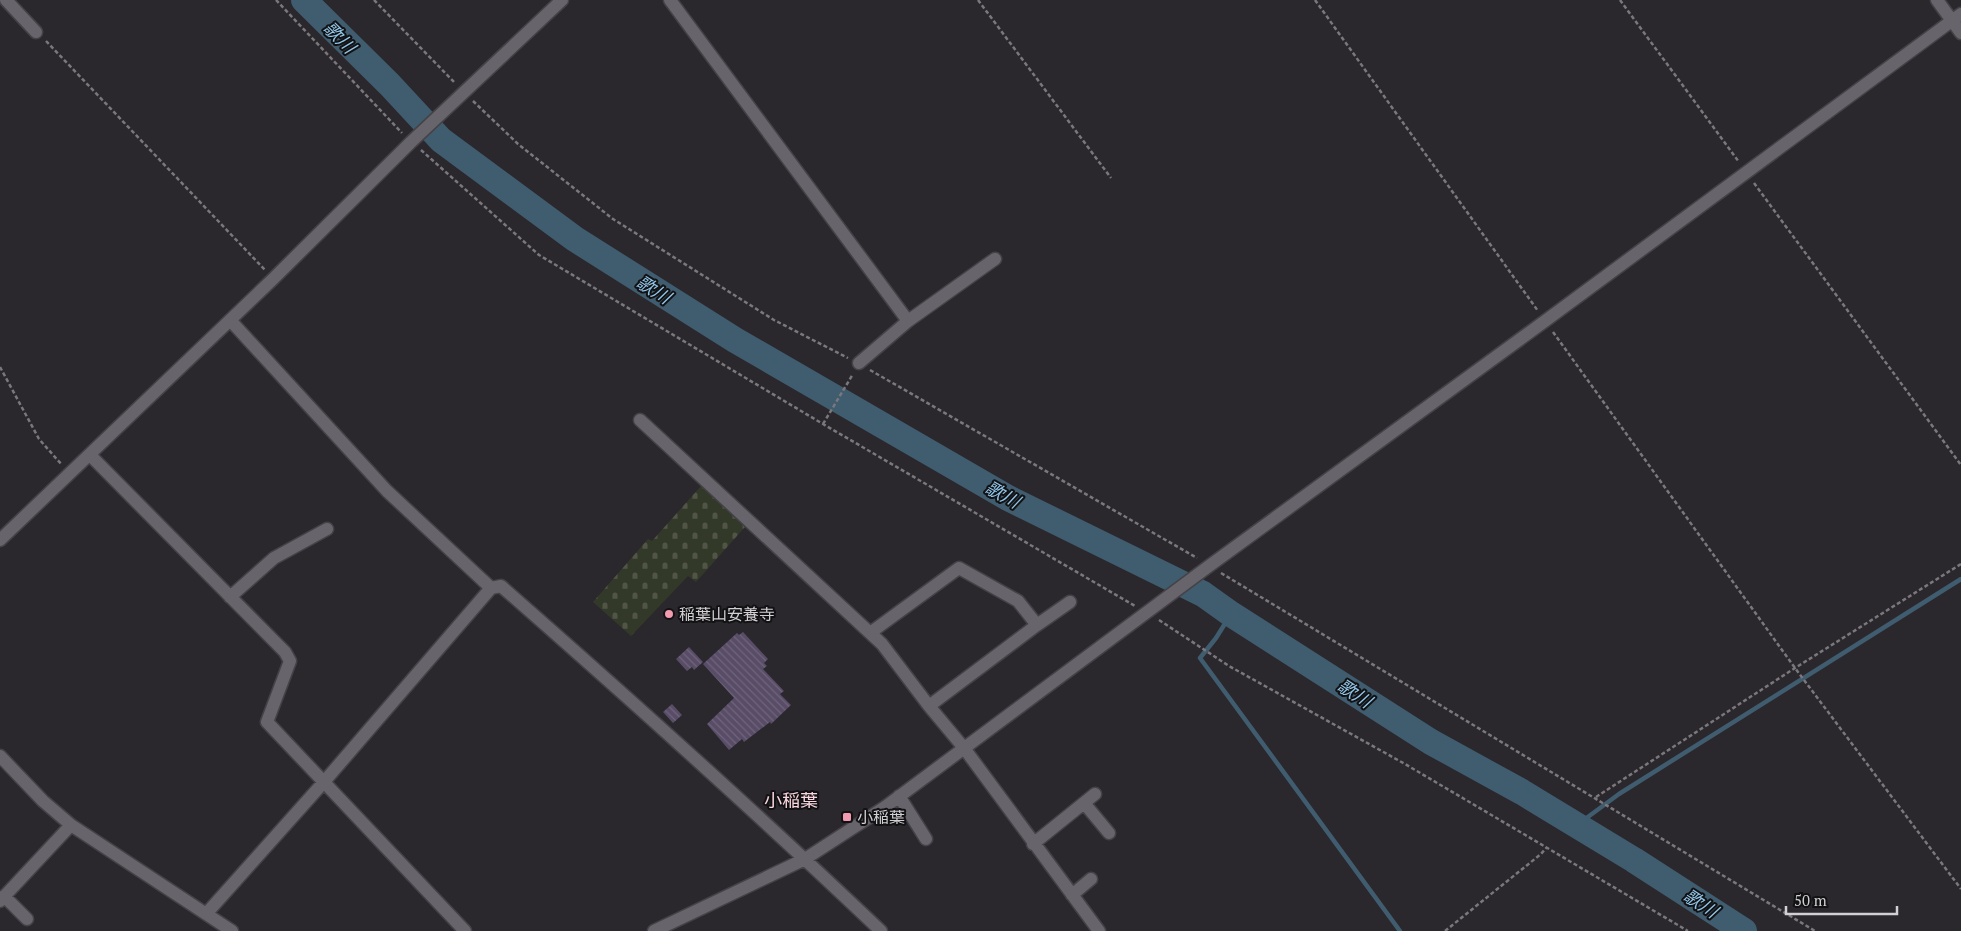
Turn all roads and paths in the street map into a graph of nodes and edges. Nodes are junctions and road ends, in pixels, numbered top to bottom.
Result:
1 (6, 0) edge
2 (276, 0) edge
3 (374, 0) edge
4 (562, 0) edge
5 (670, 0) edge
6 (978, 0) edge
7 (1315, 0) edge
8 (1620, 0) edge
9 (1937, 0) edge
10 (1956, 17) edge
11 (36, 32) joint
12 (1961, 33) edge
13 (464, 92) junction
14 (411, 142) junction
15 (1746, 172) junction
16 (1111, 178) dead end
17 (995, 259) dead end
18 (273, 279) junction
19 (230, 320) junction
20 (908, 321) junction
21 (1546, 321) junction
22 (859, 363) junction
23 (0, 367) edge
24 (640, 420) dead end
25 (823, 424) junction
26 (90, 454) junction
27 (1961, 465) edge
28 (69, 473) junction
29 (327, 528) dead end
30 (0, 540) edge
31 (1961, 564) edge
32 (1205, 569) junction
33 (491, 588) junction
34 (230, 597) junction
35 (1070, 602) dead end
36 (1151, 610) junction
37 (1037, 625) junction
38 (870, 633) junction
39 (1795, 668) junction
40 (929, 706) junction
41 (964, 748) junction
42 (0, 756) edge
43 (323, 783) junction
44 (1095, 794) dead end
45 (899, 796) junction
46 (1595, 797) junction
47 (1084, 803) junction
48 (71, 825) junction
49 (1109, 833) dead end
50 (926, 839) dead end
51 (1033, 844) junction
52 (1547, 847) junction
53 (805, 859) junction
54 (1091, 879) dead end
55 (1961, 889) edge
56 (1072, 895) junction
57 (2, 899) edge
58 (206, 914) junction
59 (27, 919) dead end
60 (232, 931) edge
61 (466, 931) edge
62 (654, 931) edge
63 (881, 931) edge
64 (1099, 931) edge
65 (1445, 931) edge
66 (1688, 931) edge
67 (1815, 931) edge

1 - 11 street
2 - 14 path
3 - 13 path
4 - 13 street
5 - 20 street
6 - 16 path
7 - 21 path
8 - 15 path
9 - 10 street
10 - 12 street
10 - 15 street
11 - 18 path
13 - 14 street
13 - 22 path
14 - 18 street
14 - 25 path
15 - 21 street
15 - 27 path
17 - 20 street
18 - 19 street
19 - 26 street
19 - 33 street
20 - 22 street
21 - 32 street
21 - 39 path
22 - 25 path
22 - 32 path
23 - 28 path
24 - 38 street
25 - 36 path
26 - 28 street
26 - 34 street
28 - 30 street
29 - 34 street
31 - 39 path
32 - 36 street
32 - 46 path
33 - 43 street
33 - 53 street
34 - 43 street
35 - 37 street
36 - 41 street
36 - 52 path
37 - 38 street
37 - 40 street
38 - 40 street
39 - 46 path
39 - 55 path
40 - 41 street
41 - 45 street
41 - 51 street
42 - 48 street
43 - 58 street
43 - 61 street
44 - 47 street
45 - 50 street
45 - 53 street
46 - 67 path
47 - 49 street
47 - 51 street
48 - 57 street
48 - 58 street
51 - 56 street
52 - 65 path
52 - 66 path
53 - 62 street
53 - 63 street
54 - 56 street
56 - 64 street
57 - 59 street
58 - 60 street

